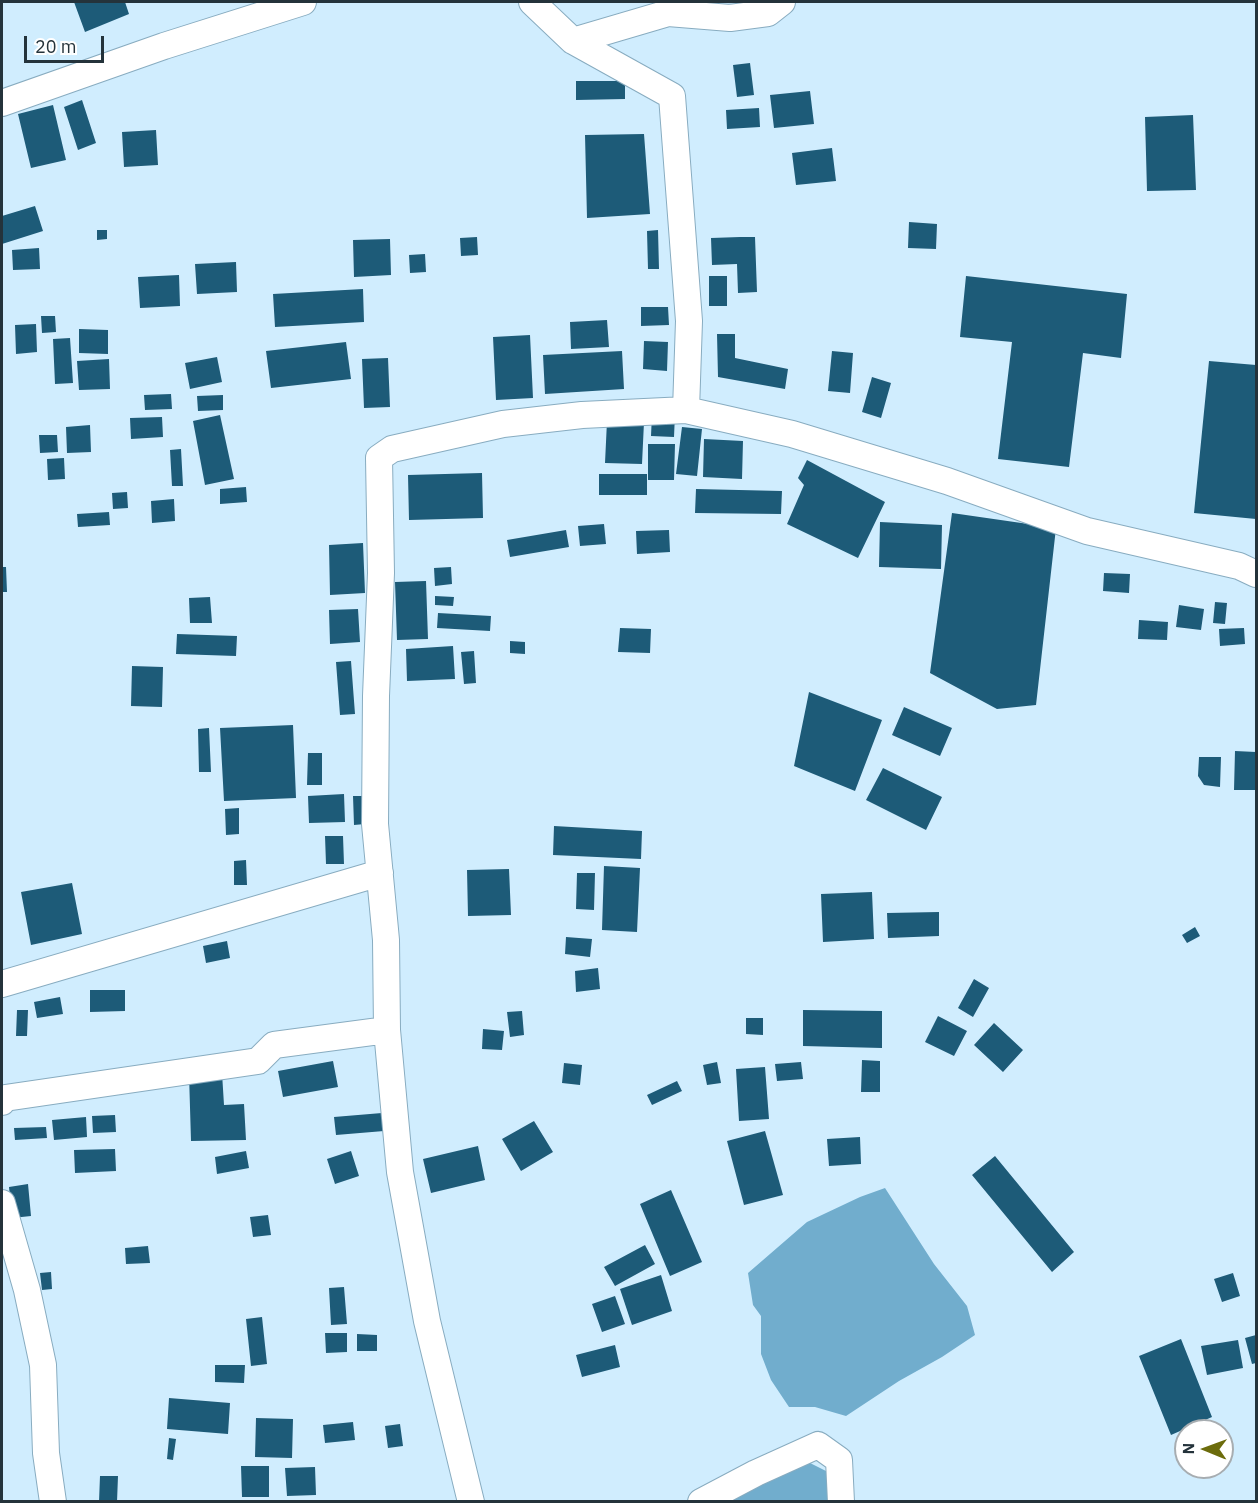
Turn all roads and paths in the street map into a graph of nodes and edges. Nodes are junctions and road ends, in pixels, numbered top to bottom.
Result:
1 (303, 2) edge
2 (532, 2) edge
3 (782, 2) edge
4 (573, 41) junction
5 (2, 104) edge
6 (686, 410) junction
7 (1257, 574) edge
8 (380, 873) junction
9 (2, 984) edge
10 (387, 1030) junction
11 (2, 1102) edge
12 (2, 1203) edge
13 (53, 1502) edge
14 (471, 1502) edge
15 (701, 1502) edge
16 (841, 1502) edge

1 - 5 street
2 - 4 street
3 - 4 street
4 - 6 street
6 - 7 street
6 - 8 street
8 - 9 street
8 - 10 street
10 - 11 street
10 - 14 street
12 - 13 street
15 - 16 street

